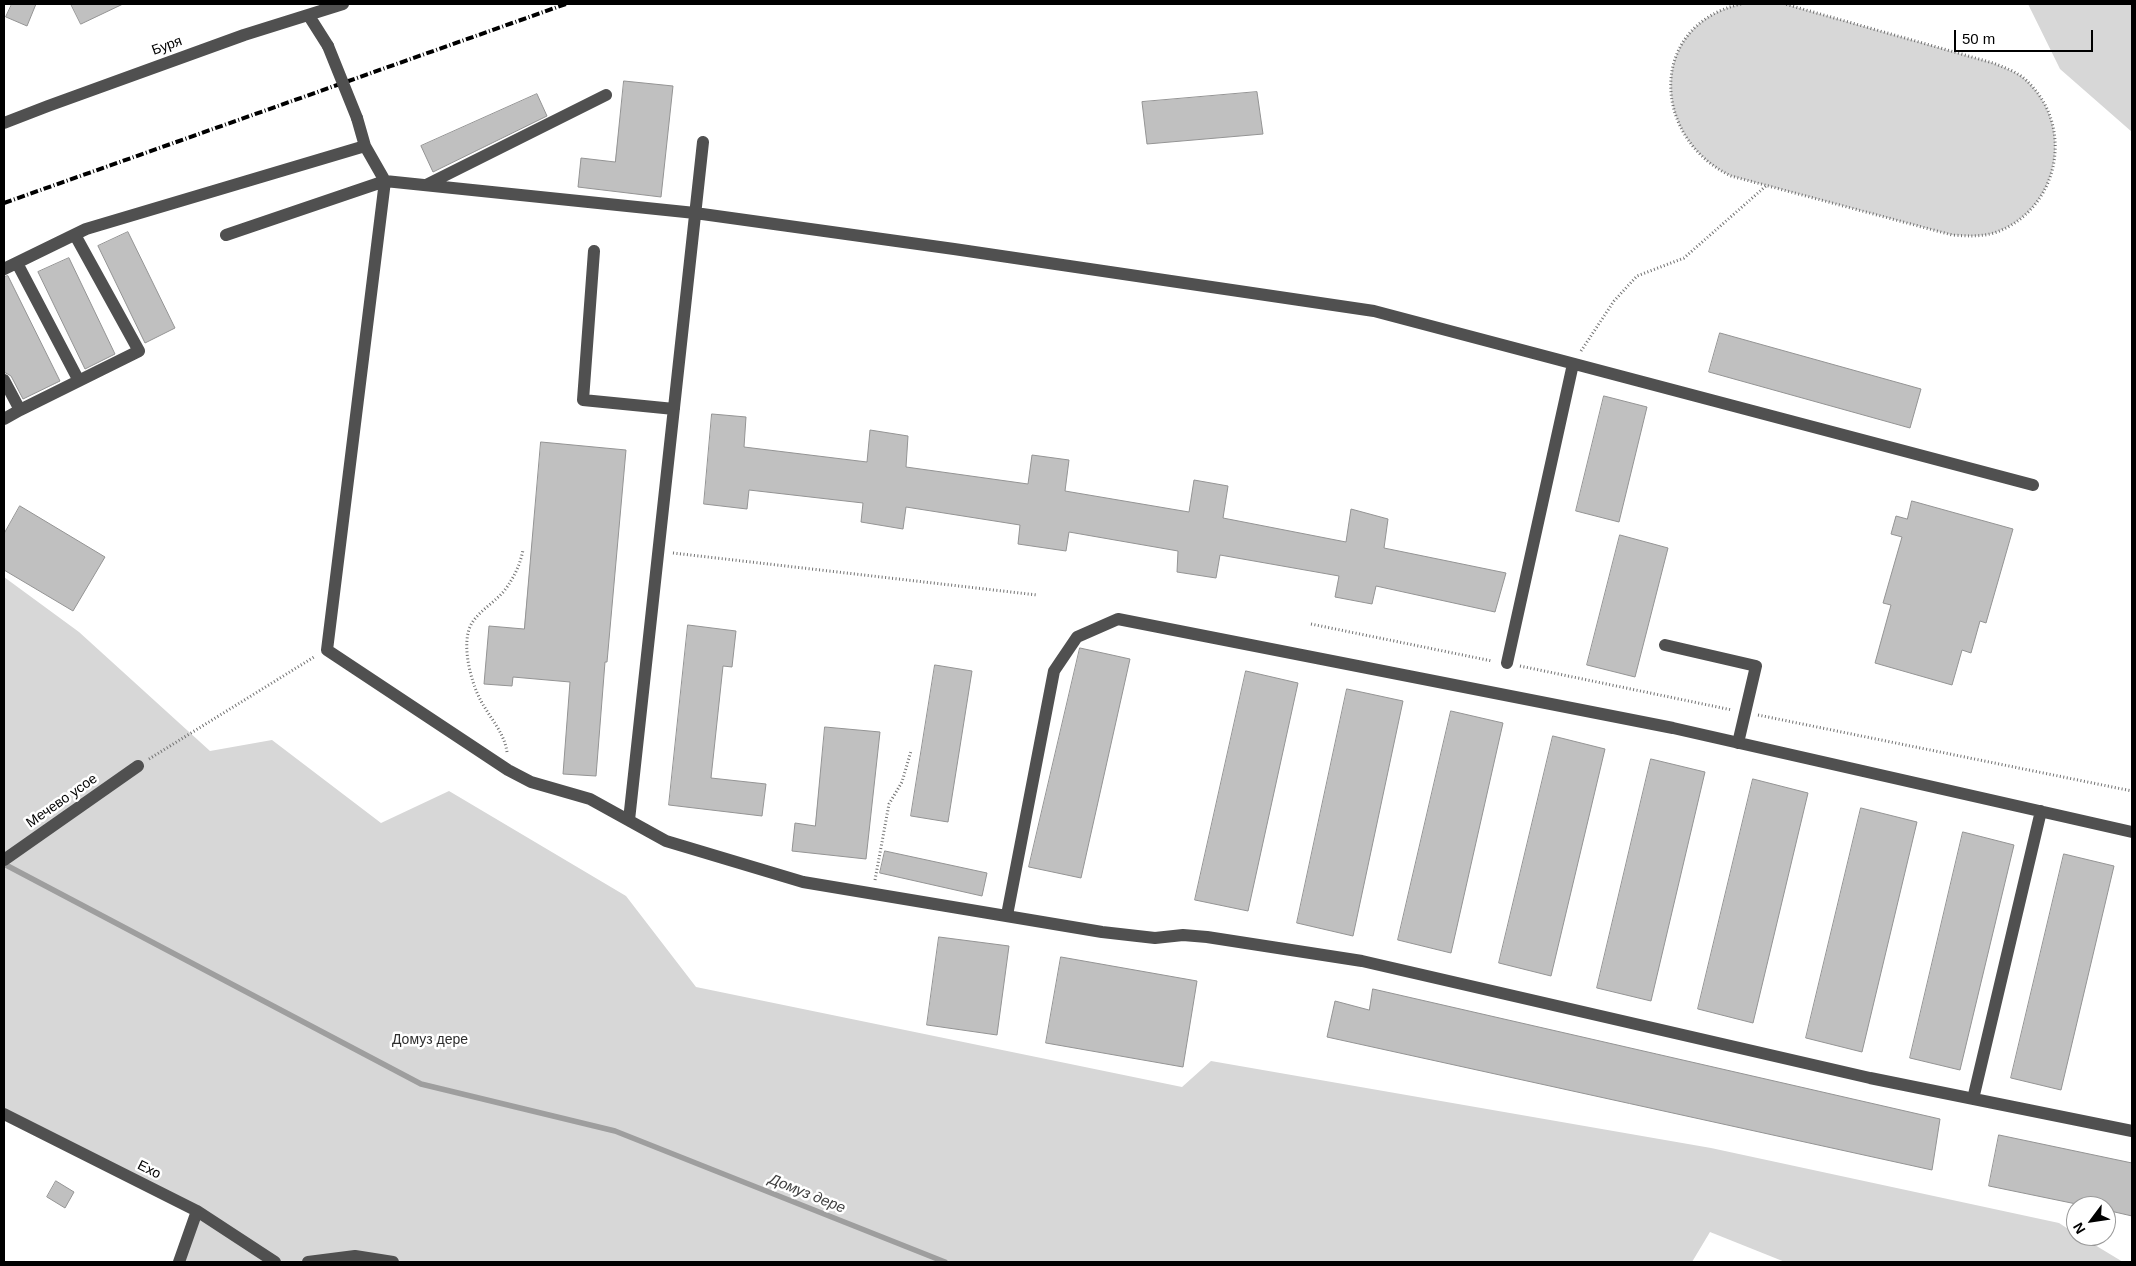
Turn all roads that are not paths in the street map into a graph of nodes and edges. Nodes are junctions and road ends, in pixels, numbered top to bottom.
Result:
1 (343, 4) edge
2 (309, 16) junction
3 (606, 96) dead end
4 (4, 123) edge
5 (703, 142) dead end
6 (365, 146) junction
7 (385, 181) junction
8 (426, 185) junction
9 (695, 213) junction
10 (75, 235) junction
11 (226, 235) dead end
12 (594, 251) dead end
13 (17, 263) junction
14 (4, 269) edge
15 (1573, 364) junction
16 (4, 380) edge
17 (79, 381) junction
18 (674, 409) junction
19 (20, 410) junction
20 (4, 419) edge
21 (2033, 485) dead end
22 (1665, 645) dead end
23 (1507, 664) road end
24 (1738, 743) junction
25 (138, 766) road end
26 (2041, 811) junction
27 (629, 820) junction
28 (2132, 832) edge
29 (4, 860) edge
30 (1007, 915) junction
31 (1973, 1099) junction
32 (4, 1114) edge
33 (2132, 1131) edge
34 (197, 1211) junction
35 (179, 1262) edge
36 (275, 1262) edge
37 (308, 1262) edge
38 (393, 1262) edge

1 - 2 street, Буря
2 - 4 street, Буря
2 - 6 street, bridge
3 - 8 street
5 - 9 street
6 - 7 street
6 - 10 street
7 - 8 street
7 - 11 street
7 - 27 street
8 - 9 street
9 - 15 street
9 - 18 street
10 - 13 street
10 - 17 street
12 - 18 street
13 - 14 street
13 - 17 street
15 - 21 street
15 - 23 street
16 - 19 street
17 - 19 street
18 - 27 street
19 - 20 street
22 - 24 street
24 - 26 street
24 - 30 street
25 - 29 street, Мечево усое
26 - 28 street
26 - 31 street
27 - 30 street
30 - 31 street
31 - 33 street
32 - 34 street, Ехо
34 - 35 street
34 - 36 street, Ехо
37 - 38 street

